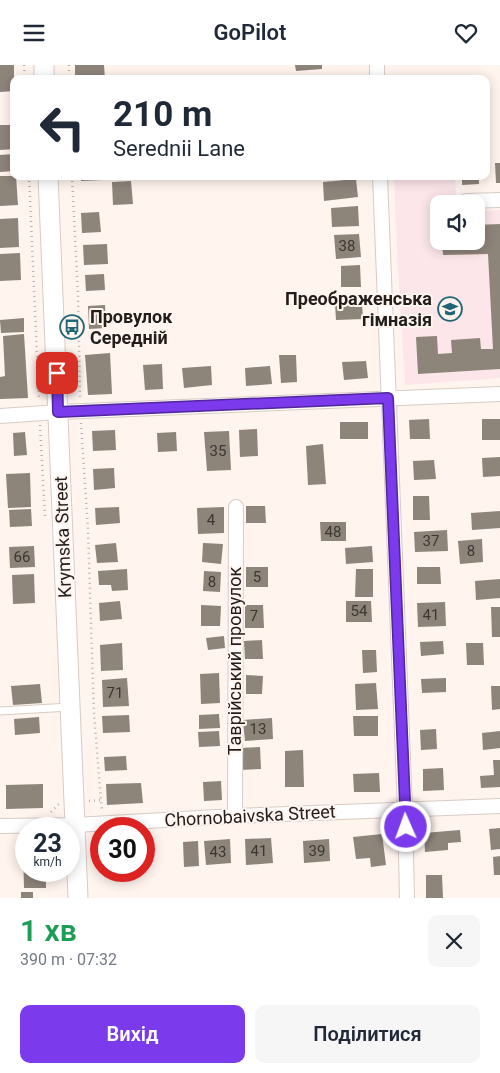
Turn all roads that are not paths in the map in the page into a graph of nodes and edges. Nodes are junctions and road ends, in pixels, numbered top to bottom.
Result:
1 (48, 180) edge
2 (380, 180) edge
3 (485, 200) edge
4 (500, 200) edge
5 (500, 394) edge
6 (388, 398) junction
7 (58, 412) junction
8 (0, 416) edge
9 (236, 507) dead end
10 (70, 707) junction
11 (0, 711) edge
12 (500, 806) edge
13 (405, 810) junction
14 (235, 815) junction
15 (75, 817) edge
16 (80, 825) edge
17 (0, 826) edge
18 (15, 826) edge
19 (77, 882) edge
20 (78, 898) edge
21 (407, 898) edge

1 - 7 street, Krymska Street
2 - 6 street
3 - 4 street
5 - 6 street
6 - 7 street
6 - 13 street
7 - 8 street
7 - 10 street, Krymska Street
9 - 14 street, Таврійський провулок
10 - 11 lane
10 - 15 street, Krymska Street
12 - 13 street, Chornobaivska Street
13 - 14 street, Chornobaivska Street
13 - 21 street
14 - 16 street, Chornobaivska Street
17 - 18 street, Chornobaivska Street
19 - 20 street, Krymska Street

